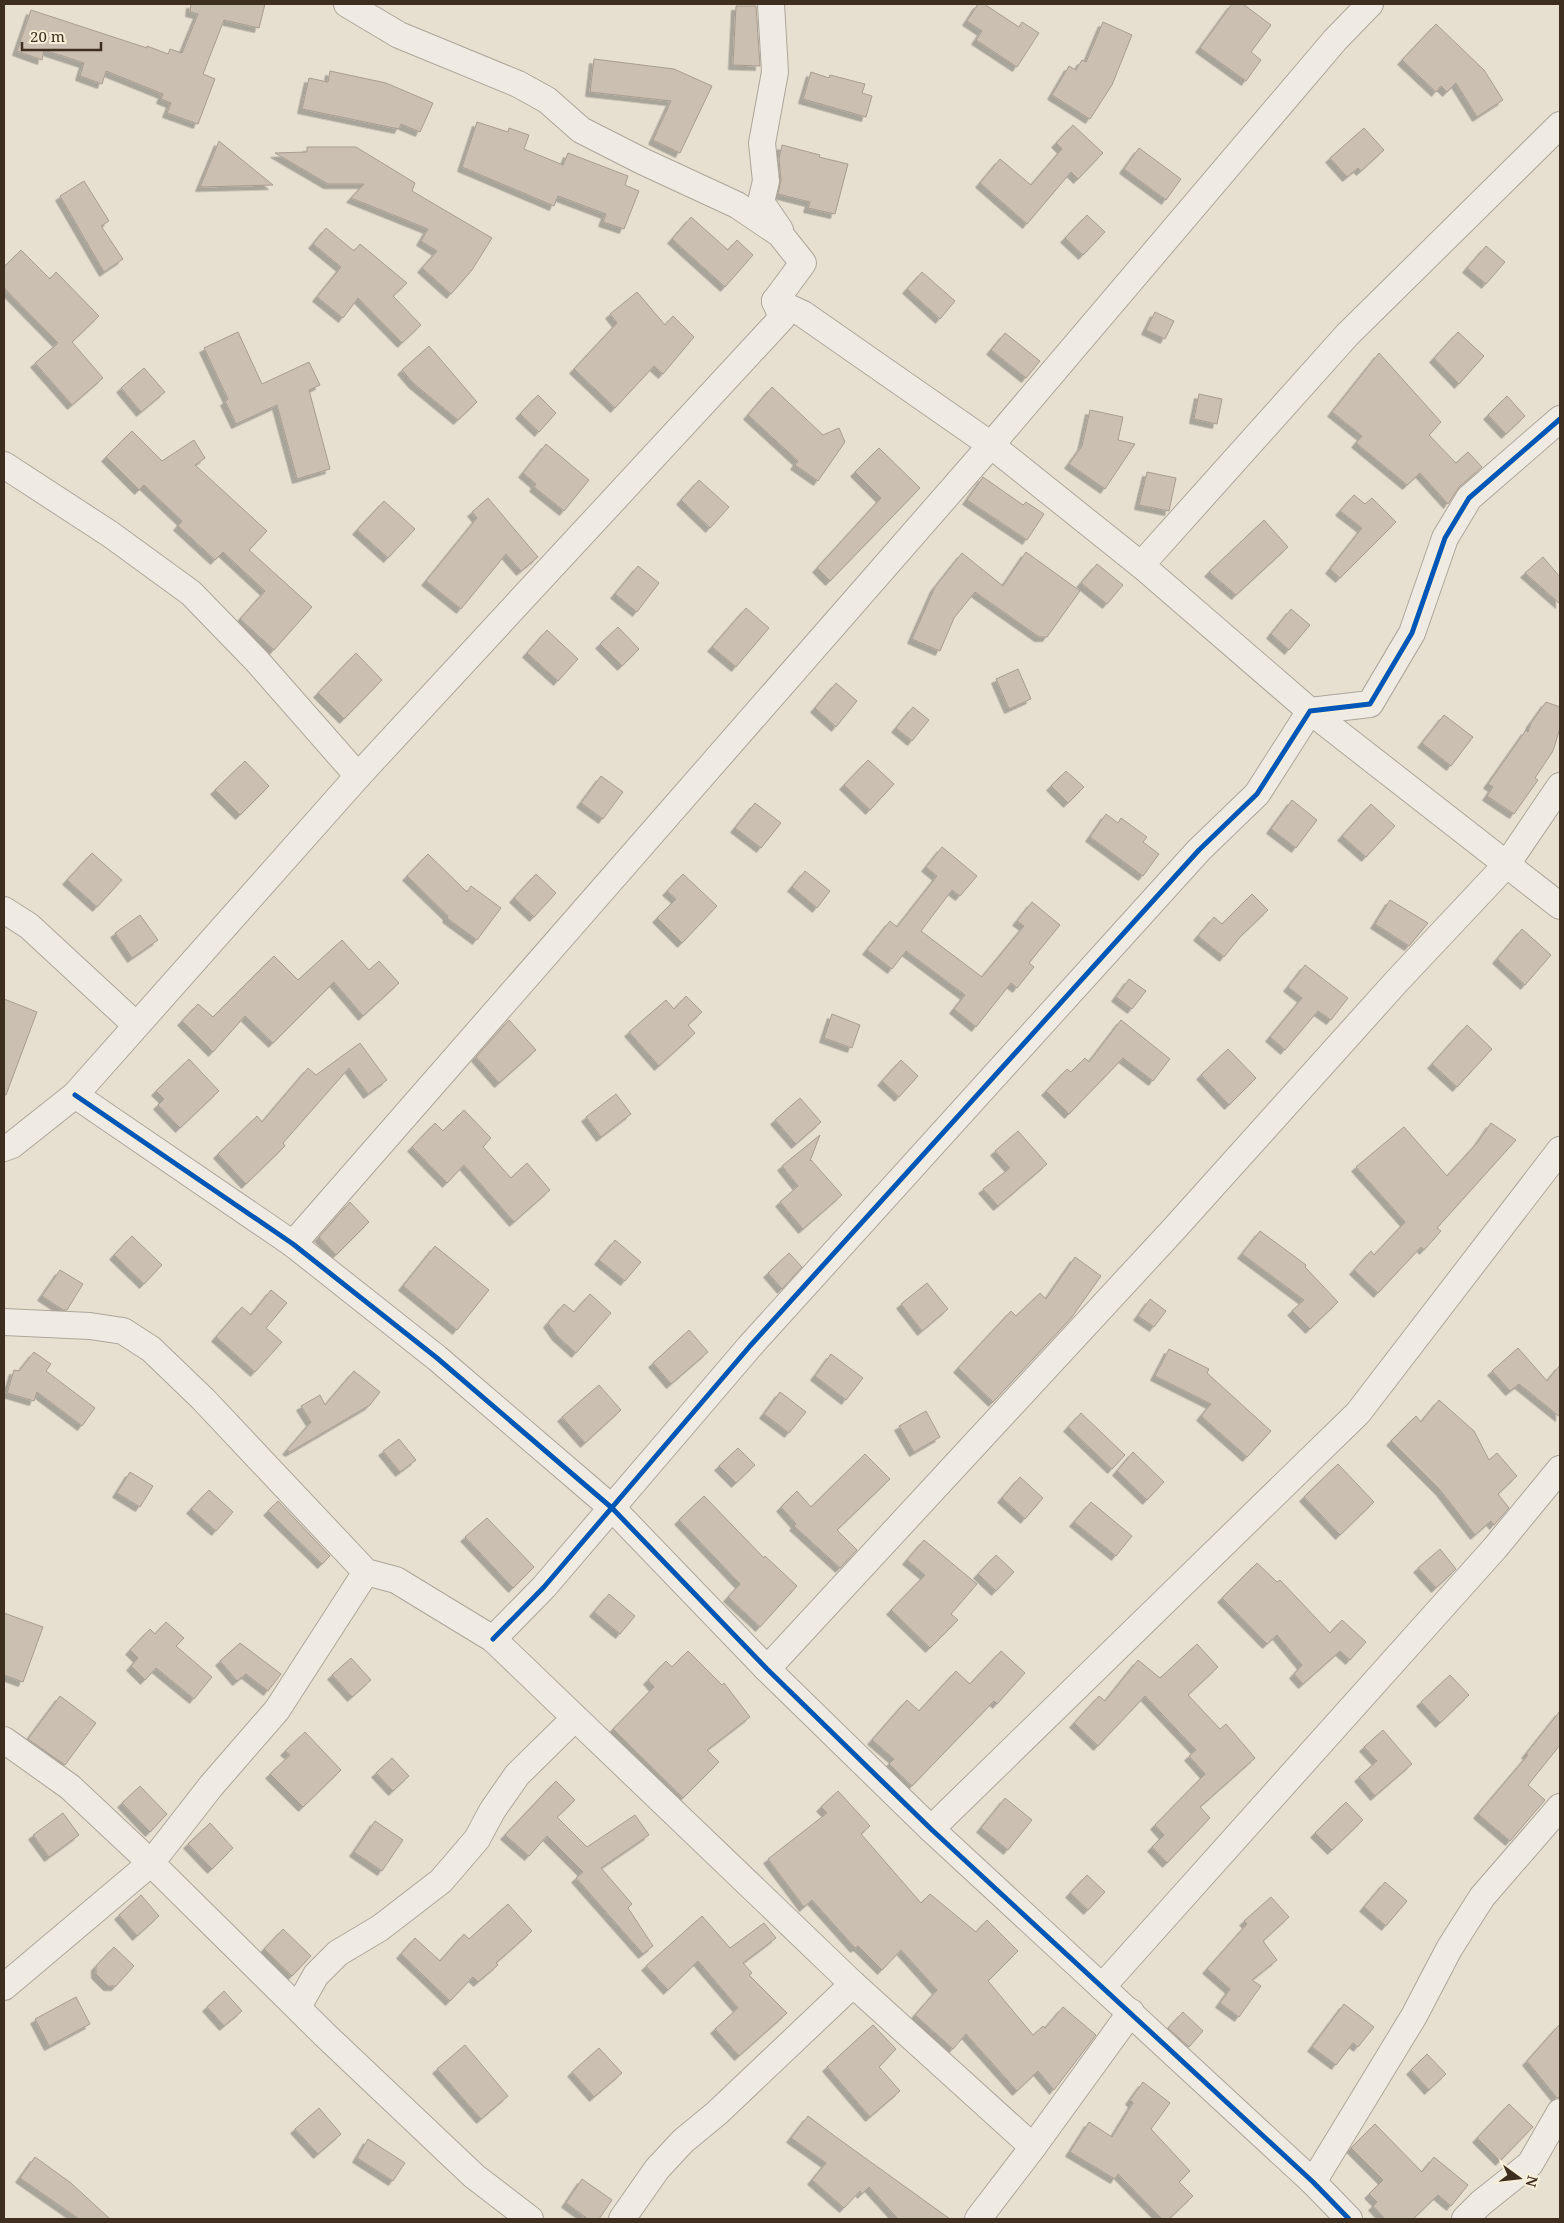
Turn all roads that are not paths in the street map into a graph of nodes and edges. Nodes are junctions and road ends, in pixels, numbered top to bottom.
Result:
1 (347, 4) edge
2 (771, 4) edge
3 (1370, 4) edge
4 (1560, 125) edge
5 (803, 263) junction
6 (775, 301) junction
7 (1560, 419) edge
8 (991, 445) junction
9 (4, 465) edge
10 (1141, 565) junction
11 (1310, 711) junction
12 (358, 776) junction
13 (1560, 786) edge
14 (1506, 864) junction
15 (1560, 906) edge
16 (4, 910) edge
17 (136, 1025) junction
18 (75, 1095) junction
19 (4, 1148) edge
20 (1560, 1150) edge
21 (293, 1244) junction
22 (4, 1322) edge
23 (1560, 1469) edge
24 (612, 1508) junction
25 (366, 1572) junction
26 (493, 1639) junction
27 (767, 1669) junction
28 (575, 1718) junction
29 (4, 1740) edge
30 (1560, 1807) edge
31 (931, 1829) junction
32 (151, 1863) junction
33 (853, 1984) junction
34 (4, 1987) edge
35 (1102, 1987) junction
36 (298, 2007) junction
37 (1131, 2012) junction
38 (1560, 2112) edge
39 (1033, 2147) junction
40 (1313, 2182) junction
41 (625, 2218) edge
42 (530, 2219) edge
43 (978, 2219) edge
44 (1349, 2219) edge
45 (1465, 2219) edge

1 - 5 street
2 - 5 street
3 - 8 street
4 - 10 street
5 - 6 street
6 - 8 street
6 - 12 street
7 - 11 street
8 - 10 street
8 - 21 street
9 - 12 street
10 - 11 street
11 - 14 street
11 - 24 street
12 - 17 street
13 - 14 street
14 - 15 street
14 - 27 street
16 - 17 street
17 - 18 street
18 - 19 street
18 - 21 street
20 - 31 street
21 - 24 street
22 - 25 street
23 - 35 street
24 - 26 street
24 - 27 street
25 - 26 street
25 - 32 street
26 - 28 street
27 - 31 street
28 - 33 street
28 - 36 street
29 - 32 street
30 - 40 street
31 - 35 street
32 - 34 street
32 - 36 street
33 - 39 street
33 - 41 street
35 - 37 street
36 - 42 street
37 - 39 street
37 - 40 street
38 - 45 street
39 - 43 street
40 - 44 street

